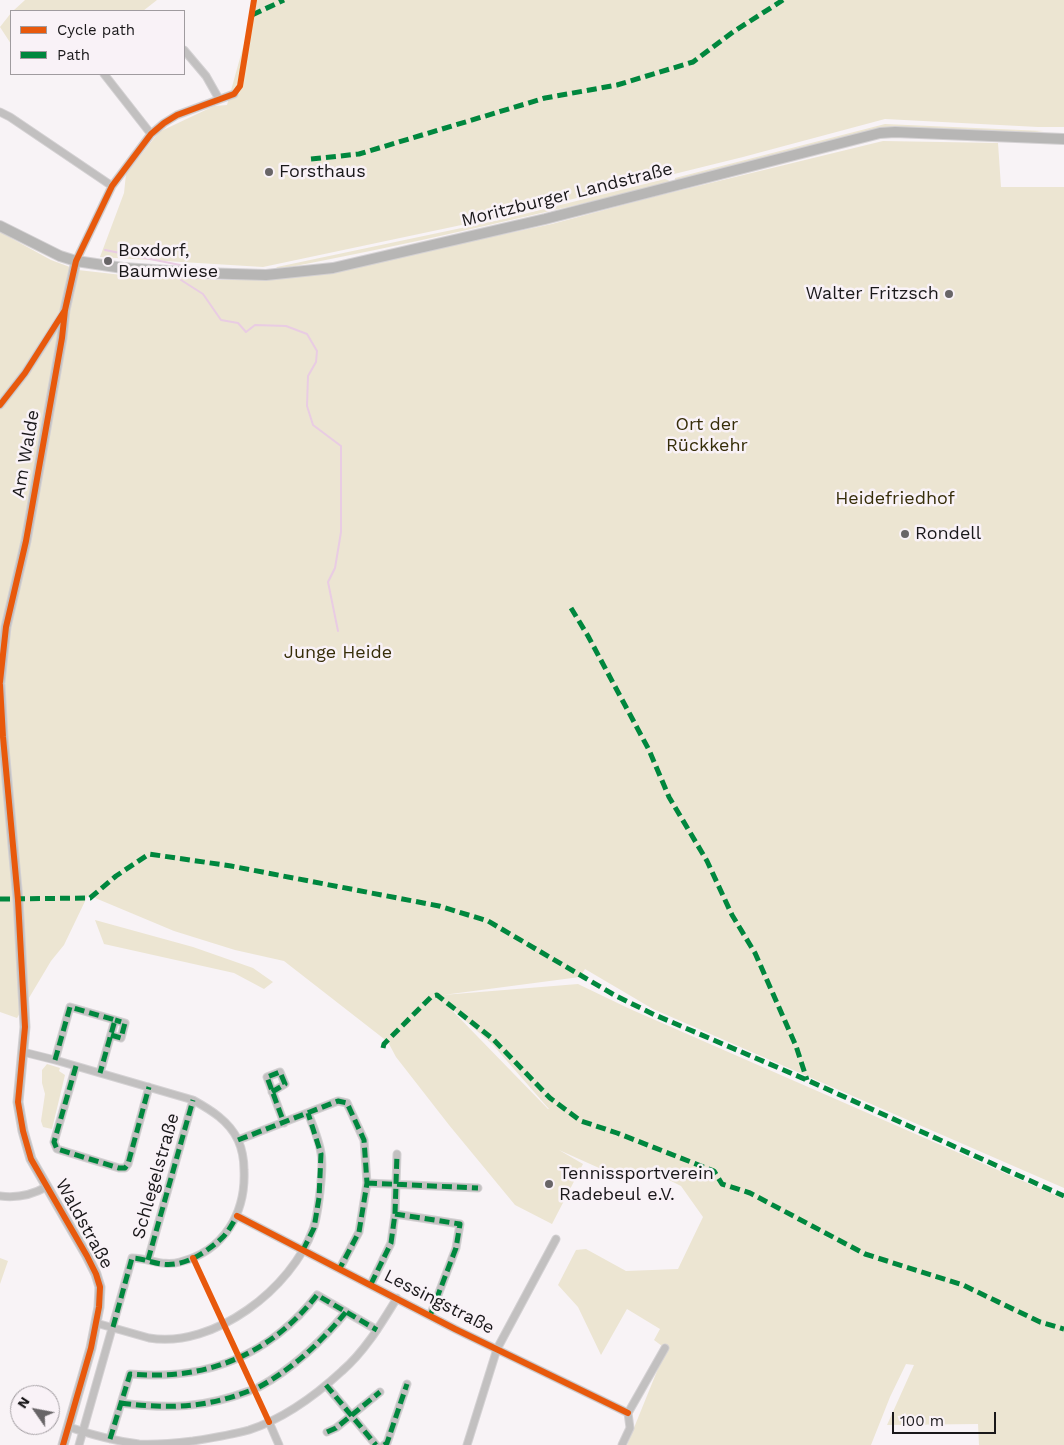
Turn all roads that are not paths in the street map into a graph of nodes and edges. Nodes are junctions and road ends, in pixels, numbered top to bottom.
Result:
1 (185, 51) edge
2 (105, 75) edge
3 (234, 94) dead end
4 (219, 99) junction
5 (0, 112) edge
6 (151, 134) junction
7 (1064, 139) edge
8 (112, 186) junction
9 (0, 226) edge
10 (76, 261) junction
11 (65, 310) junction
12 (0, 405) edge
13 (0, 684) edge
14 (24, 1016) joint
15 (115, 1020) junction
16 (111, 1035) junction
17 (23, 1052) junction
18 (55, 1060) junction
19 (76, 1066) junction
20 (100, 1073) junction
21 (149, 1087) junction
22 (272, 1092) dead end
23 (193, 1100) junction
24 (308, 1113) junction
25 (284, 1123) junction
26 (238, 1140) junction
27 (397, 1154) dead end
28 (367, 1183) junction
29 (397, 1185) junction
30 (46, 1187) junction
31 (478, 1188) dead end
32 (0, 1196) edge
33 (395, 1214) junction
34 (237, 1216) junction
35 (556, 1239) dead end
36 (303, 1250) junction
37 (148, 1260) junction
38 (340, 1268) junction
39 (372, 1284) junction
40 (397, 1298) junction
41 (346, 1312) junction
42 (430, 1316) junction
43 (96, 1323) junction
44 (113, 1327) junction
45 (377, 1330) junction
46 (665, 1348) dead end
47 (497, 1349) junction
48 (407, 1384) dead end
49 (326, 1385) junction
50 (259, 1387) dead end
51 (249, 1391) dead end
52 (380, 1392) dead end
53 (121, 1403) junction
54 (628, 1413) junction
55 (352, 1415) junction
56 (269, 1422) junction
57 (69, 1427) junction
58 (82, 1432) junction
59 (327, 1432) dead end
60 (110, 1439) junction
61 (63, 1445) edge
62 (78, 1445) edge
63 (279, 1445) edge
64 (376, 1445) edge
65 (384, 1445) edge
66 (467, 1445) edge
67 (622, 1445) edge

1 - 4 street
2 - 6 street
3 - 4 street
4 - 6 street
5 - 8 street
6 - 8 street
7 - 10 main road, Moritzburger Landstraße
8 - 10 street
9 - 10 main road, Moritzburger Landstraße
10 - 11 street, Am Walde
11 - 12 street
11 - 13 street, Am Walde
13 - 14 street, Am Walde
14 - 17 street, Waldstraße
15 - 16 street
15 - 16 street
15 - 18 street
16 - 20 street
17 - 18 street
17 - 30 street, Waldstraße
18 - 19 street
19 - 20 street
19 - 21 street
20 - 21 street
21 - 23 street
22 - 25 street
23 - 26 street
23 - 37 street, Schlegelstraße
24 - 25 street
24 - 28 street
24 - 36 street
25 - 26 street
26 - 34 street
27 - 29 street
28 - 29 street
28 - 38 street
29 - 31 street
29 - 33 street
30 - 32 street
30 - 43 street, Waldstraße
33 - 39 street
33 - 42 street
34 - 36 street, Lessingstraße
34 - 37 street
35 - 47 street
36 - 38 street, Lessingstraße
36 - 44 street
37 - 44 street
38 - 39 street, Lessingstraße
39 - 40 street, Lessingstraße
40 - 42 street, Lessingstraße
40 - 45 street
41 - 45 street
41 - 50 street
41 - 53 street
42 - 47 street, Lessingstraße
43 - 44 street
43 - 57 street, Waldstraße
44 - 58 street
45 - 49 street
46 - 54 street
47 - 54 street, Lessingstraße
47 - 66 street
48 - 65 street
49 - 55 street
49 - 56 street
51 - 53 street
52 - 55 street
53 - 60 street
54 - 67 street
55 - 59 street
55 - 64 street
56 - 60 street
56 - 63 street
57 - 58 street
57 - 61 street, Waldstraße
58 - 60 street
58 - 62 street

